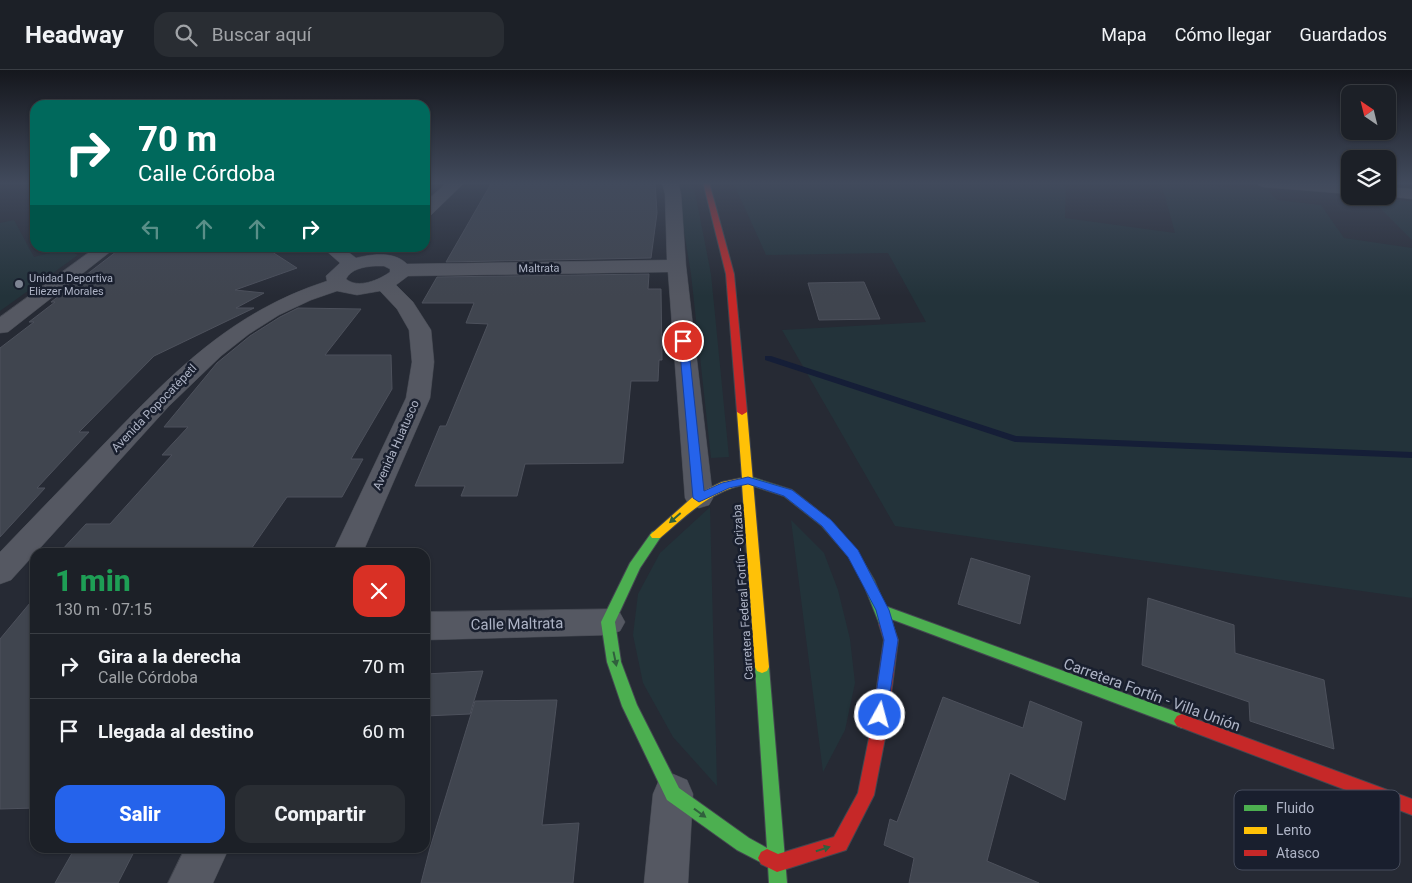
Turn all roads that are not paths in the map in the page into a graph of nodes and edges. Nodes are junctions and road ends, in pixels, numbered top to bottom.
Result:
1 (674, 220) edge
2 (716, 220) edge
3 (101, 252) edge
4 (340, 252) edge
5 (379, 252) edge
6 (362, 263) junction
7 (677, 266) junction
8 (392, 277) junction
9 (338, 284) junction
10 (0, 326) edge
11 (748, 480) junction
12 (699, 498) junction
13 (350, 548) edge
14 (0, 572) edge
15 (882, 610) junction
16 (608, 622) junction
17 (430, 626) edge
18 (1366, 790) edge
19 (673, 794) junction
20 (1400, 803) edge
21 (1412, 807) edge
22 (205, 853) edge
23 (777, 863) junction
24 (190, 883) edge
25 (666, 883) edge
26 (778, 883) edge

1 - 7 street
2 - 11 main road, Carretera Federal Fortín - Orizaba
3 - 10 street
4 - 6 street
5 - 6 street
6 - 8 street
6 - 9 street
7 - 8 street, Maltrata
7 - 12 street
8 - 9 street, Maltrata
8 - 13 street, Avenida Huatusco
9 - 14 street, Avenida Popocatépetl
11 - 12 main road
11 - 15 main road
11 - 23 main road, Carretera Federal Fortín - Orizaba
12 -> 16 main road
15 - 18 main road, Carretera Fortín - Villa Unión
23 -> 15 main road
16 - 17 street, Calle Maltrata
16 -> 19 main road
19 -> 23 main road
19 - 25 street
20 - 21 main road, Carretera Fortín - Villa Unión
22 - 24 street
23 - 26 main road, Carretera Federal Fortín - Orizaba

